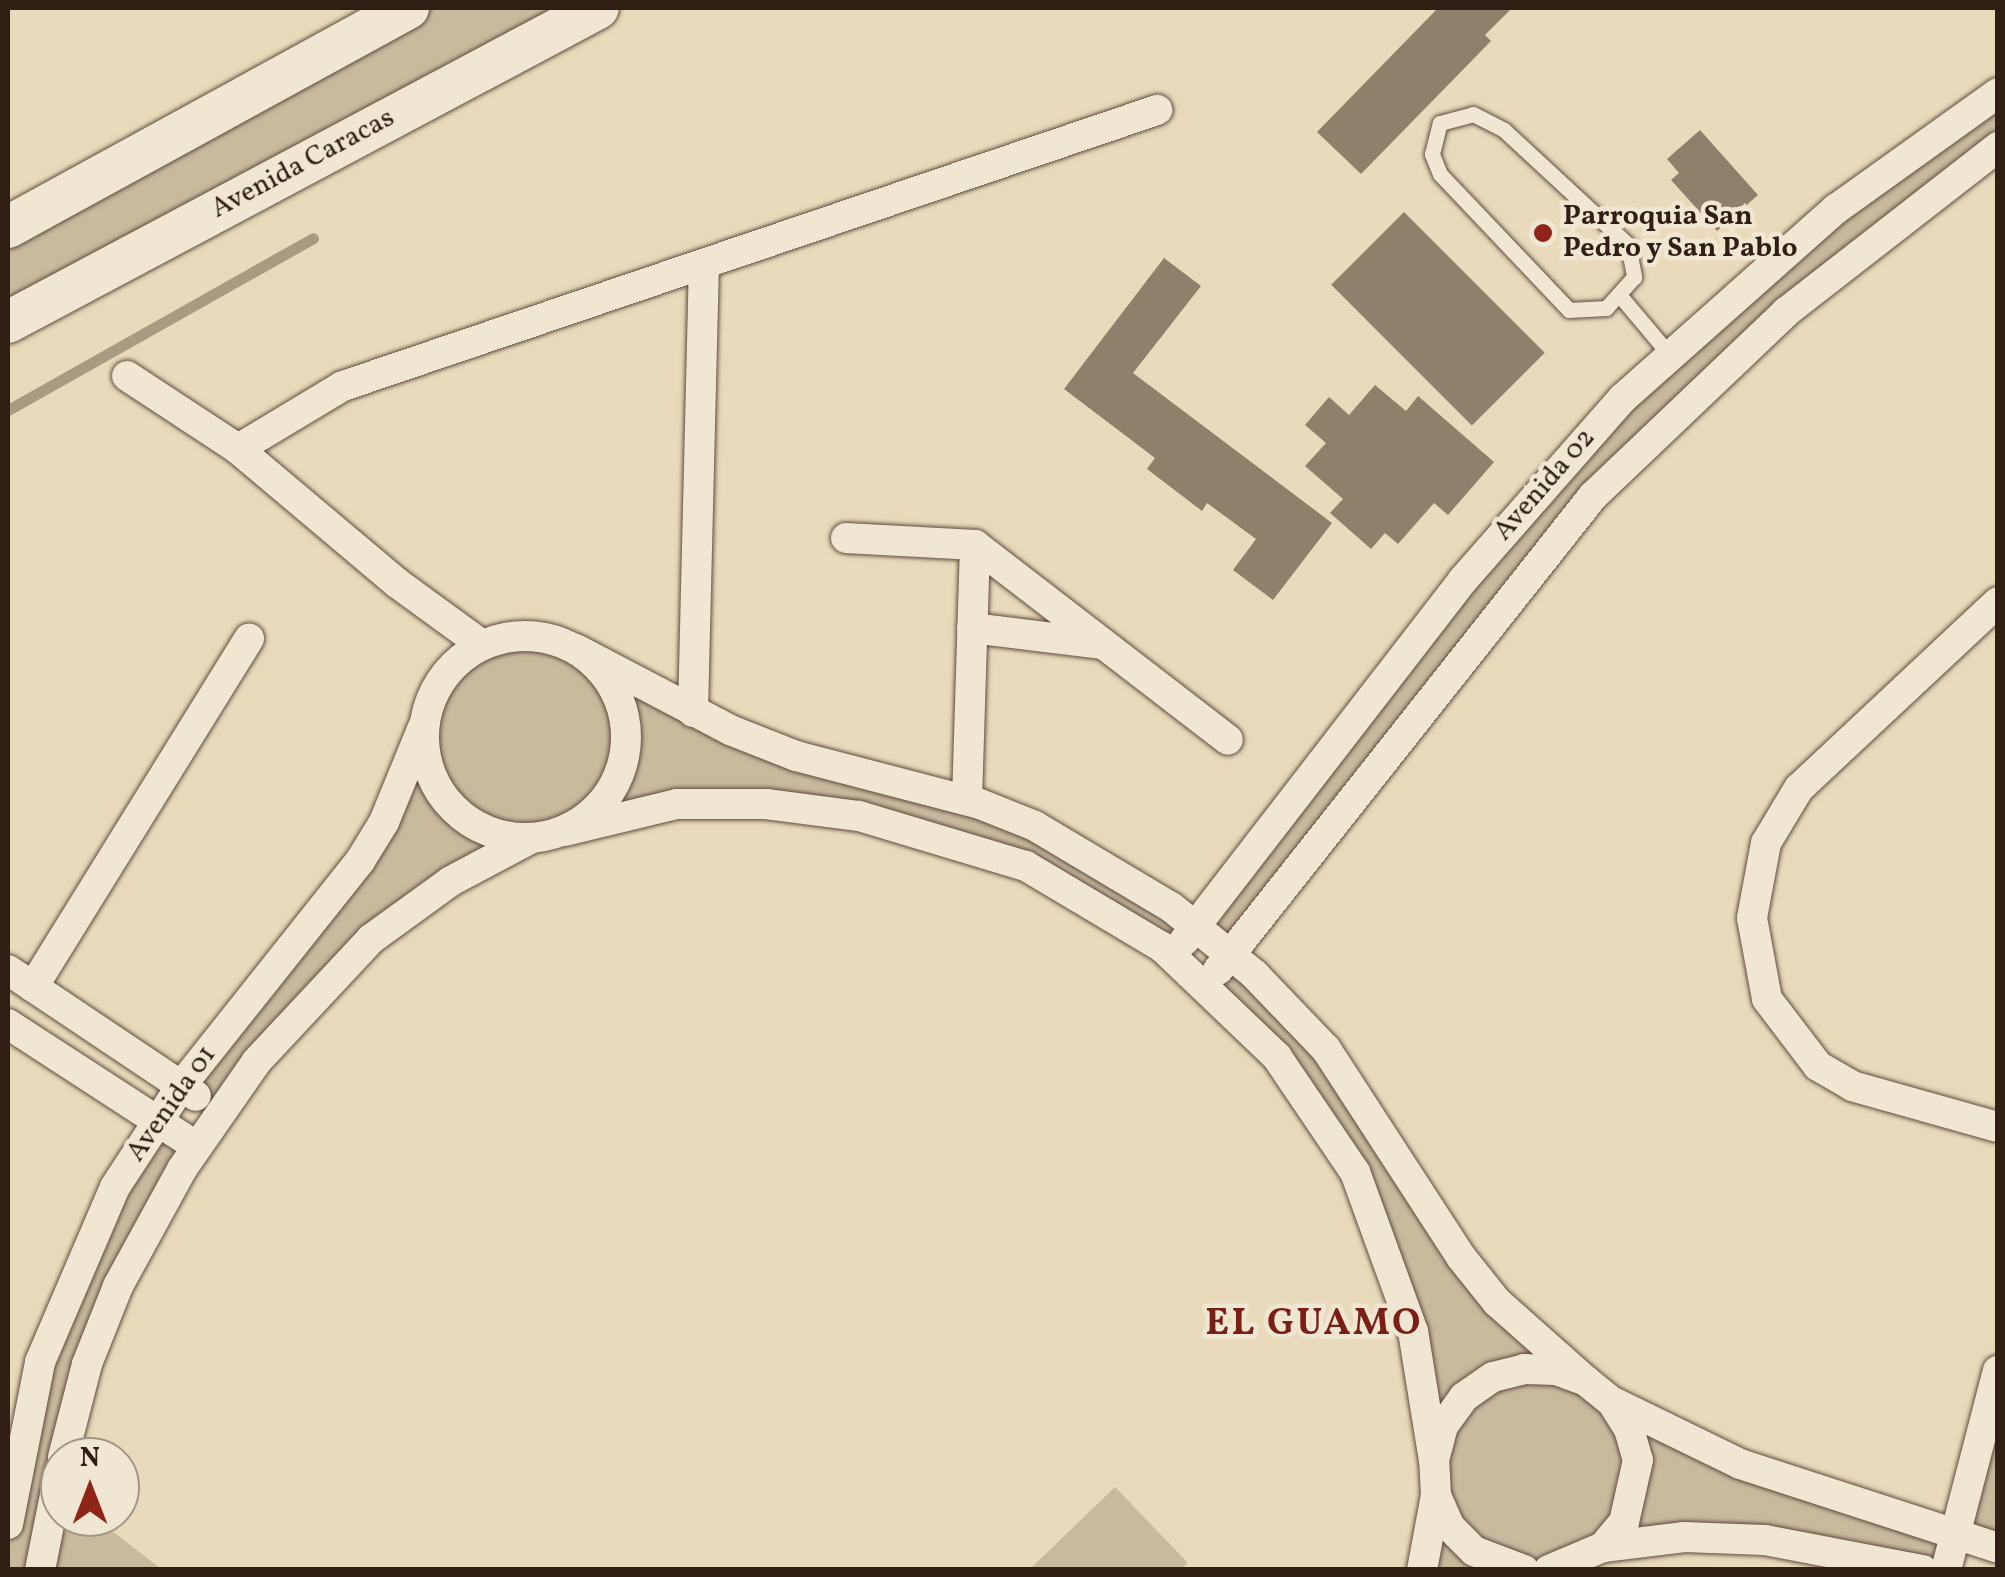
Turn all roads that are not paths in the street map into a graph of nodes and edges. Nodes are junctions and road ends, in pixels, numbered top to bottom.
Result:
1 (408, 8) edge
2 (598, 8) edge
3 (1998, 93) edge
4 (1157, 110) dead end
5 (1998, 147) edge
6 (18, 215) edge
7 (704, 264) junction
8 (1620, 297) junction
9 (8, 322) edge
10 (1669, 354) junction
11 (127, 376) dead end
12 (238, 449) junction
13 (846, 538) dead end
14 (976, 545) junction
15 (1998, 602) edge
16 (972, 628) junction
17 (249, 638) dead end
18 (1416, 639) junction
19 (1104, 644) junction
20 (482, 645) junction
21 (576, 649) junction
22 (1453, 668) junction
23 (694, 712) junction
24 (424, 727) junction
25 (1228, 740) dead end
26 (966, 800) junction
27 (565, 832) junction
28 (530, 839) junction
29 (1196, 926) junction
30 (1230, 954) junction
31 (1172, 955) junction
32 (20, 979) edge
33 (1206, 984) junction
34 (8, 1024) edge
35 (181, 1086) junction
36 (219, 1111) junction
37 (158, 1120) junction
38 (1998, 1127) edge
39 (196, 1146) junction
40 (1998, 1371) edge
41 (1586, 1382) junction
42 (1612, 1402) junction
43 (69, 1437) edge
44 (1434, 1460) junction
45 (1436, 1494) junction
46 (8, 1524) edge
47 (1954, 1536) junction
48 (47, 1537) edge
49 (1603, 1547) junction
50 (1998, 1548) edge
51 (1564, 1568) edge
52 (40, 1570) edge
53 (1422, 1570) edge
54 (1524, 1570) edge
55 (1923, 1570) edge
56 (1946, 1570) edge

1 - 6 street
2 - 9 street, Avenida Caracas
3 - 10 street, Avenida 02
4 - 7 street
5 - 22 street, Avenida 02
7 - 12 street
7 - 23 street
8 - 8 lane
8 - 10 lane
10 - 18 street, Avenida 02
11 - 12 street
12 - 20 street
13 - 14 street
14 - 16 street
14 - 19 street
15 - 38 street
16 - 19 street
16 - 26 street
17 - 32 street
18 - 22 street
18 - 29 street, Avenida 02
19 - 25 street
20 - 21 street
20 - 24 street
21 - 23 street
21 - 27 street
22 - 30 street, Avenida 02
23 - 26 street
24 - 28 street
24 - 35 street, Avenida 01
26 - 29 street
27 - 28 street
27 - 31 street
28 - 36 street, Avenida 01
29 - 30 street
29 - 31 street, Avenida 02
30 - 33 street, Avenida 02
30 - 41 street
31 - 33 street
32 - 35 street
33 - 44 street
34 - 37 street
35 - 36 street
35 - 37 street, Avenida 01
36 - 39 street, Avenida 01
37 - 39 street
37 - 46 street, Avenida 01
39 - 43 street, Avenida 01
40 - 47 street
41 - 42 street
41 - 44 street
42 - 47 street
42 - 49 street
44 - 45 street
45 - 53 street
45 - 54 street
47 - 50 street
47 - 56 street
48 - 52 street
49 - 51 street
49 - 55 street

